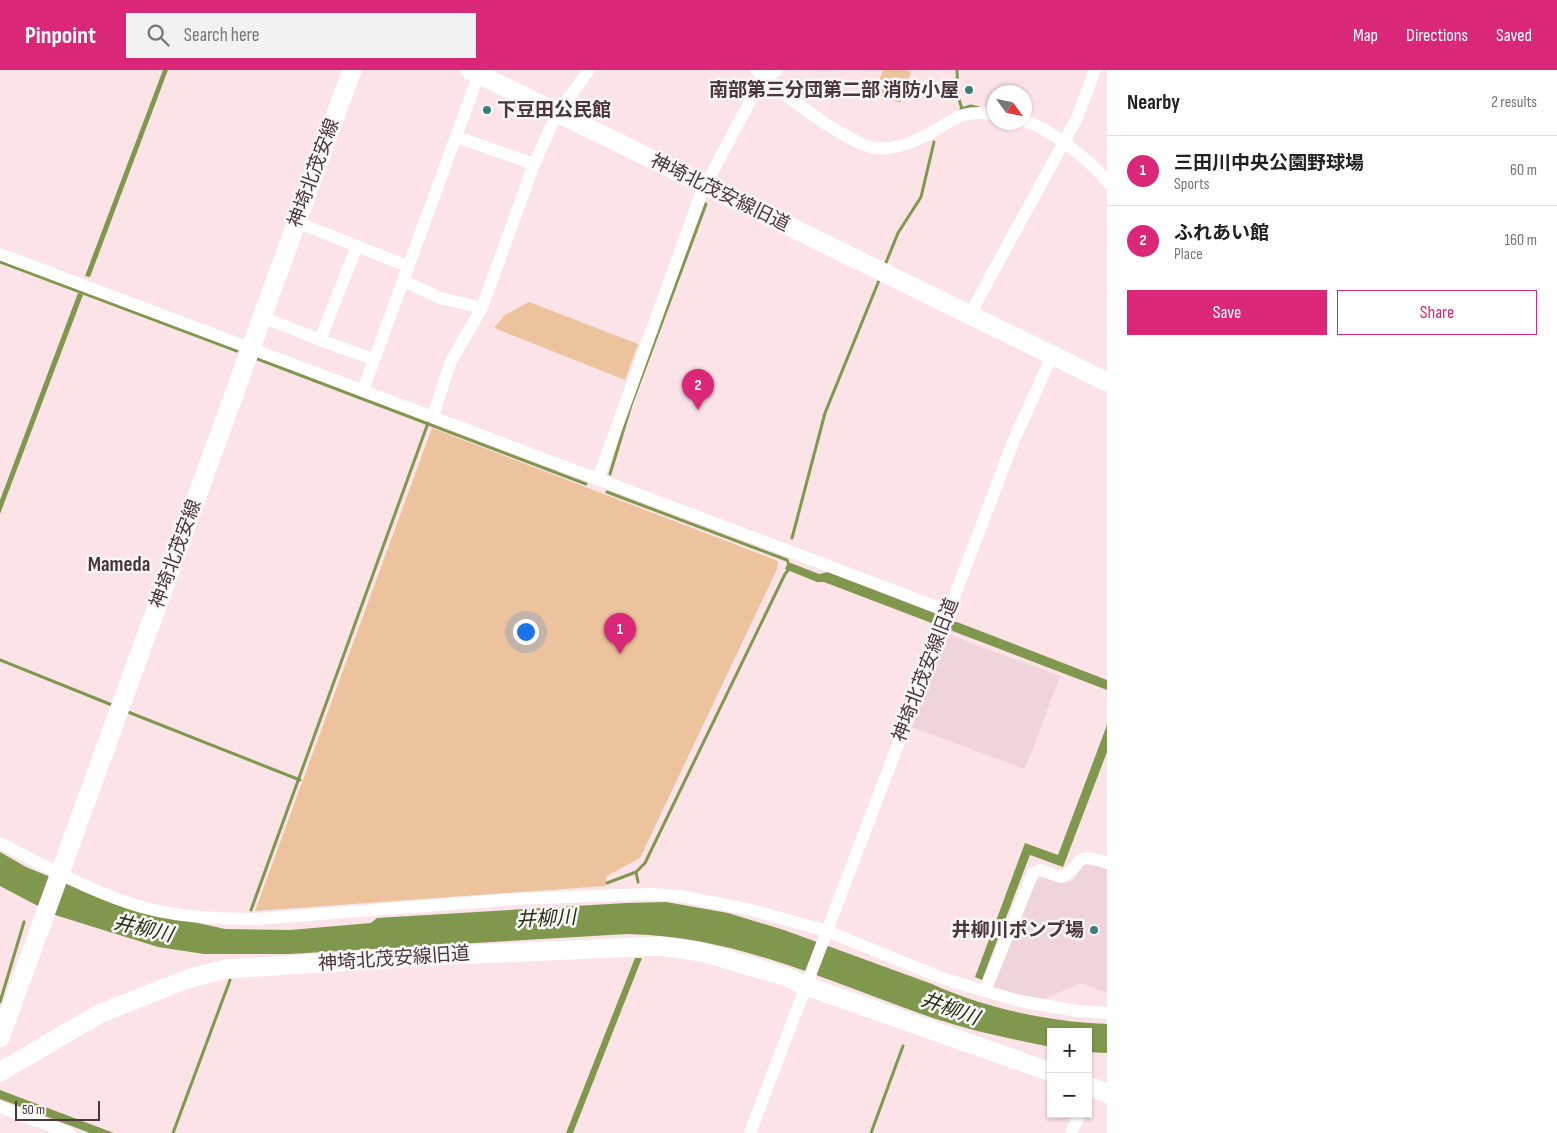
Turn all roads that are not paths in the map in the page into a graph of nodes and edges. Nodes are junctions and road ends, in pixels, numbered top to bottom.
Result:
1 (352, 70) edge
2 (588, 70) edge
3 (1095, 70) edge
4 (474, 72) edge
5 (768, 73) edge
6 (987, 113) edge
7 (557, 114) junction
8 (1032, 124) edge
9 (457, 137) junction
10 (1065, 139) junction
11 (534, 164) junction
12 (1107, 182) edge
13 (705, 186) junction
14 (296, 222) junction
15 (357, 246) junction
16 (0, 254) edge
17 (407, 266) junction
18 (404, 281) junction
19 (482, 308) junction
20 (970, 314) junction
21 (262, 317) junction
22 (320, 340) junction
23 (251, 347) junction
24 (1052, 356) junction
25 (373, 360) junction
26 (1107, 382) edge
27 (363, 390) junction
28 (433, 416) junction
29 (598, 479) junction
30 (945, 619) junction
31 (0, 843) edge
32 (1107, 863) edge
33 (59, 874) junction
34 (826, 935) junction
35 (808, 982) junction
36 (985, 991) junction
37 (1107, 1013) edge
38 (0, 1038) edge
39 (1047, 1071) edge
40 (0, 1072) edge
41 (0, 1107) edge
42 (1078, 1118) edge
43 (69, 1133) edge
44 (750, 1133) edge
45 (1071, 1133) edge

1 - 14 street, 神埼北茂安線
2 - 7 street
3 - 10 street
4 - 7 street, 神埼北茂安線旧道
4 - 9 street
5 - 6 street
5 - 13 street
7 - 11 street
7 - 13 street, 神埼北茂安線旧道
8 - 10 street
9 - 11 street
9 - 17 street
10 - 12 street
10 - 20 street
11 - 19 street
13 - 20 street, 神埼北茂安線旧道
13 - 29 street
14 - 15 street
14 - 21 street, 神埼北茂安線
15 - 17 street
15 - 22 street
16 - 23 street
17 - 18 street
18 - 19 street
18 - 25 street
19 - 28 street
20 - 24 street, 神埼北茂安線旧道
21 - 22 street
21 - 23 street, 神埼北茂安線
22 - 25 street
23 - 27 street
23 - 33 street, 神埼北茂安線
24 - 26 street, 神埼北茂安線旧道
24 - 30 street, 神埼北茂安線旧道
25 - 27 street
27 - 28 street
28 - 29 street
29 - 30 street
30 - 34 street, 神埼北茂安線旧道
31 - 33 street
32 - 36 street
33 - 34 street
33 - 38 street, 神埼北茂安線
34 - 35 street, 神埼北茂安線旧道
34 - 36 street
35 - 39 street, 神埼北茂安線旧道
35 - 40 street, 神埼北茂安線旧道
35 - 44 street
36 - 37 street
41 - 43 street
42 - 45 street

